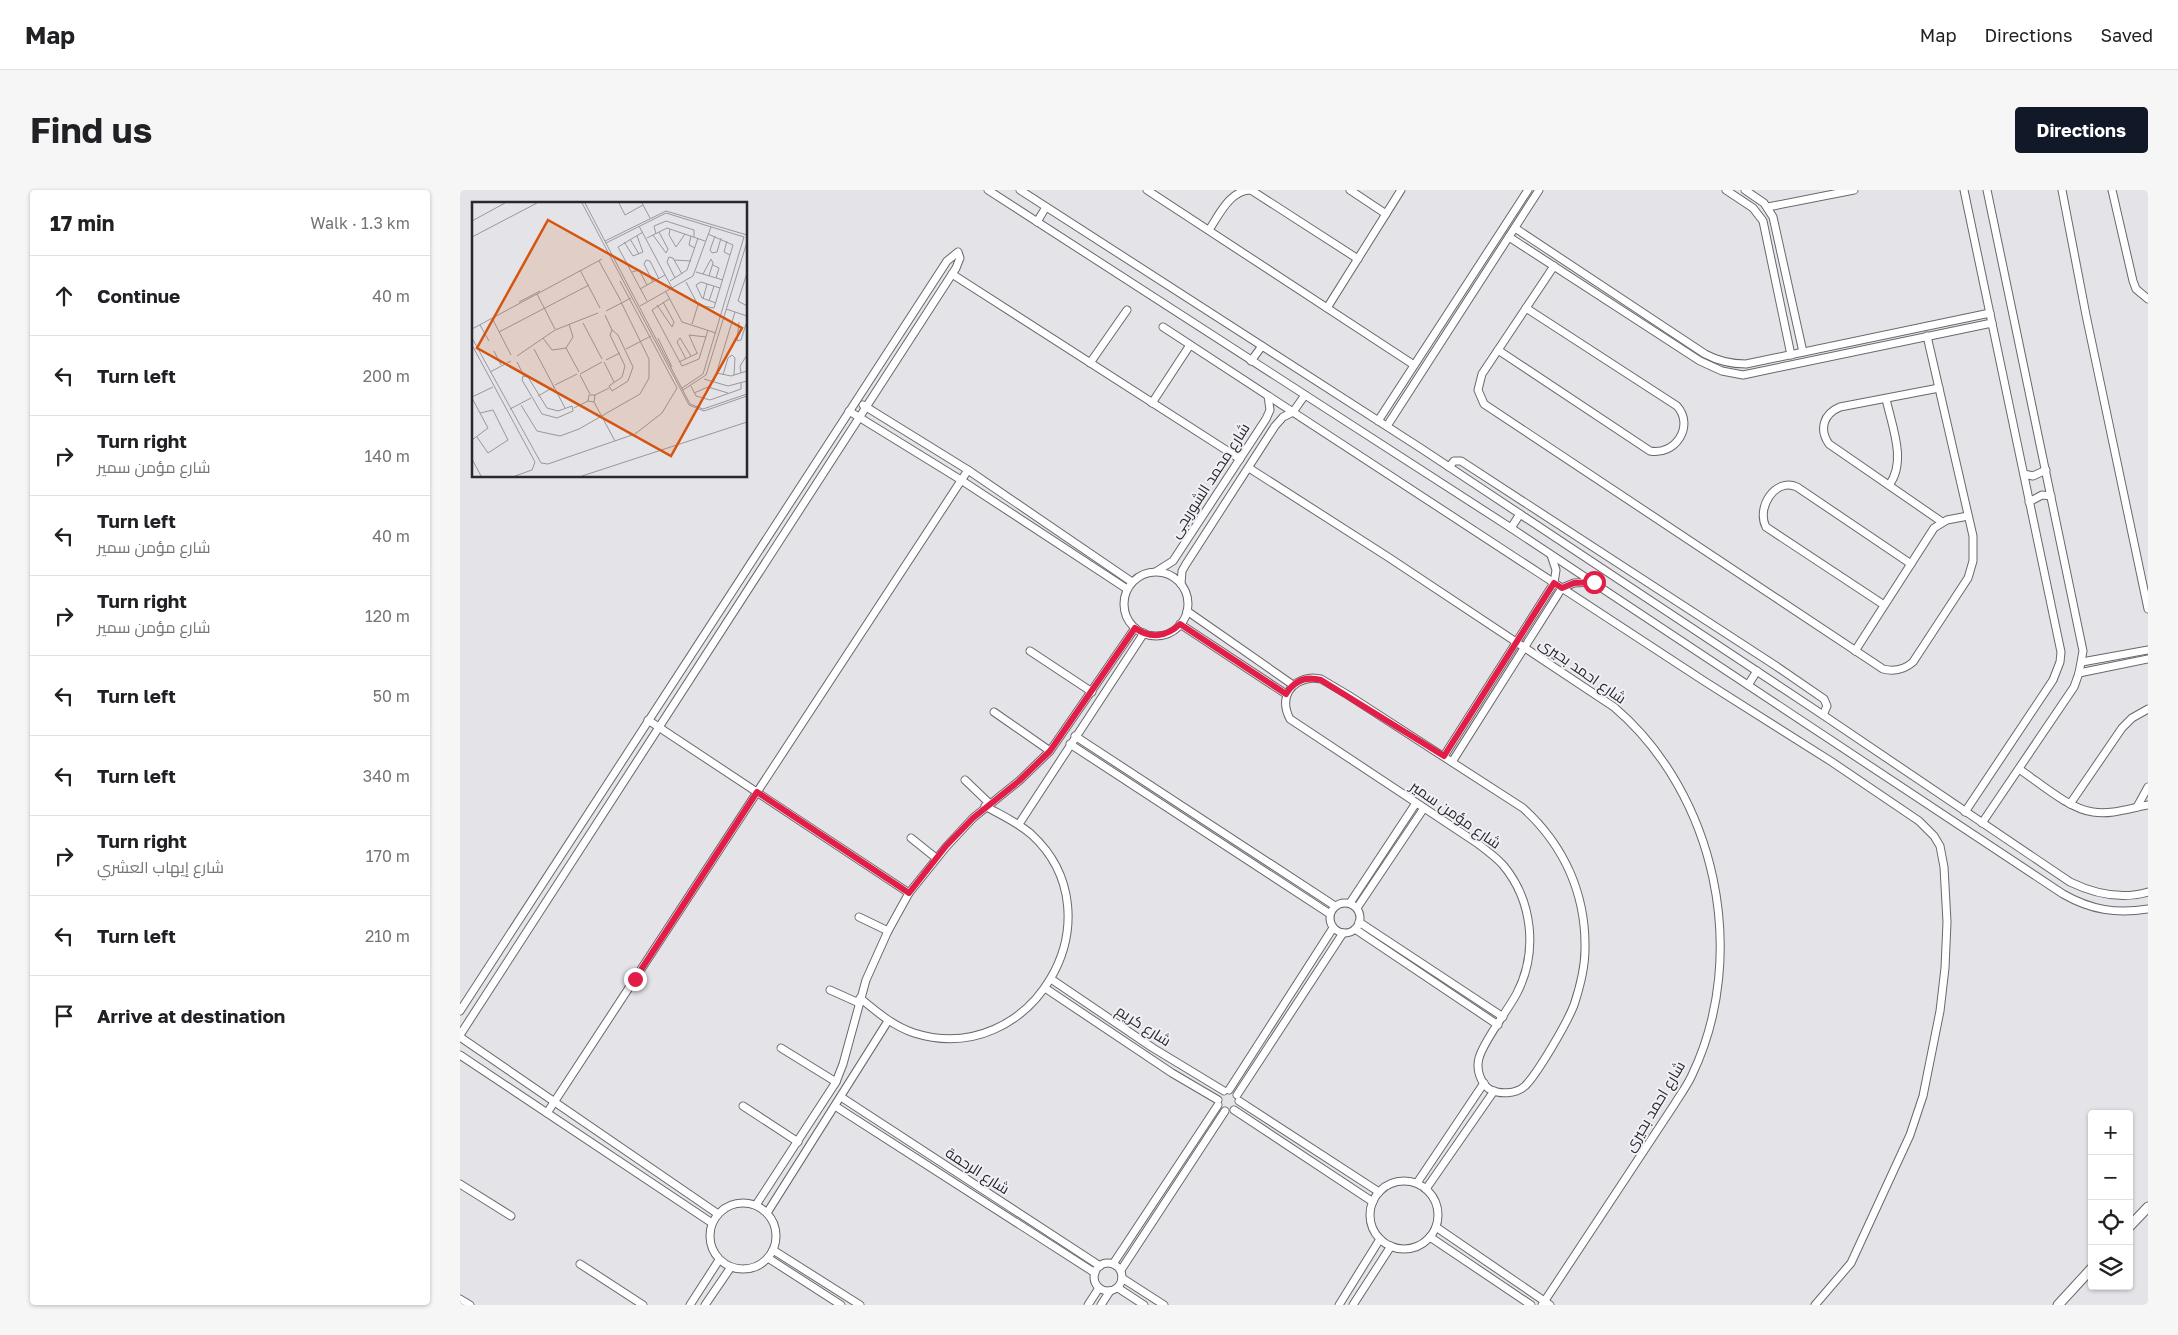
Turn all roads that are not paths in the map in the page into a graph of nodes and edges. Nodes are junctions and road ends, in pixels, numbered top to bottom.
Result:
1 (988, 190) edge
2 (1020, 190) edge
3 (1147, 190) edge
4 (1350, 190) edge
5 (1401, 190) edge
6 (1528, 190) edge
7 (1539, 190) edge
8 (1726, 190) edge
9 (1745, 190) edge
10 (1854, 190) edge
11 (1964, 190) edge
12 (1987, 190) edge
13 (2062, 190) edge
14 (2112, 190) edge
15 (1046, 207) junction
16 (1768, 208) junction
17 (1386, 214) junction
18 (1037, 222) junction
19 (1515, 228) junction
20 (1209, 230) junction
21 (1509, 237) junction
22 (1358, 259) junction
23 (1554, 266) junction
24 (952, 274) junction
25 (2148, 299) edge
26 (1327, 308) junction
27 (1526, 308) junction
28 (1127, 310) dead end
29 (1990, 313) junction
30 (1992, 323) junction
31 (1163, 327) dead end
32 (1927, 336) junction
33 (1190, 345) junction
34 (1262, 346) junction
35 (1498, 350) junction
36 (1802, 352) junction
37 (1790, 355) junction
38 (1252, 361) junction
39 (1090, 363) junction
40 (1414, 365) junction
41 (1939, 388) junction
42 (1305, 395) junction
43 (1268, 396) junction
44 (1886, 399) junction
45 (857, 400) junction
46 (1152, 403) junction
47 (866, 407) junction
48 (850, 412) junction
49 (1293, 412) junction
50 (859, 417) junction
51 (1378, 421) junction
52 (1387, 426) junction
53 (1240, 460) junction
54 (1449, 467) junction
55 (1249, 468) junction
56 (968, 470) junction
57 (2046, 470) junction
58 (2024, 474) junction
59 (962, 480) junction
60 (1889, 485) junction
61 (2051, 496) junction
62 (2030, 502) junction
63 (1520, 514) junction
64 (1968, 516) junction
65 (1942, 522) junction
66 (1511, 528) junction
67 (1551, 555) junction
68 (1911, 564) junction
69 (1157, 572) junction
70 (1132, 582) junction
71 (1594, 582) junction
72 (1554, 583) junction
73 (1181, 584) junction
74 (2146, 587) edge
75 (1562, 588) junction
76 (1127, 590) junction
77 (1884, 605) junction
78 (2148, 609) edge
79 (1187, 611) junction
80 (1180, 624) junction
81 (1135, 628) junction
82 (1144, 633) junction
83 (1517, 642) junction
84 (1525, 647) junction
85 (2148, 650) edge
86 (1030, 651) dead end
87 (1855, 651) junction
88 (2148, 659) edge
89 (2082, 662) junction
90 (1757, 671) junction
91 (2079, 673) junction
92 (1293, 685) junction
93 (1748, 685) junction
94 (1092, 692) junction
95 (1286, 694) junction
96 (2148, 710) edge
97 (994, 712) dead end
98 (1823, 715) junction
99 (648, 720) junction
100 (659, 727) junction
101 (1075, 736) junction
102 (1070, 744) junction
103 (1050, 751) junction
104 (1444, 756) junction
105 (1452, 762) junction
106 (1895, 765) junction
107 (2019, 769) junction
108 (1888, 777) junction
109 (965, 780) dead end
110 (2148, 787) edge
111 (757, 792) junction
112 (1416, 803) junction
113 (2070, 804) junction
114 (987, 805) junction
115 (2148, 805) edge
116 (2137, 807) junction
117 (1424, 808) junction
118 (1965, 812) junction
119 (1982, 823) junction
120 (1019, 824) junction
121 (911, 838) dead end
122 (936, 858) junction
123 (2148, 892) edge
124 (909, 893) junction
125 (1350, 904) junction
126 (1335, 906) junction
127 (1357, 908) junction
128 (2148, 909) edge
129 (1330, 914) junction
130 (859, 917) dead end
131 (1359, 922) junction
132 (1333, 928) junction
133 (1355, 929) junction
134 (888, 931) junction
135 (1343, 933) junction
136 (1051, 979) junction
137 (1045, 988) junction
138 (830, 990) dead end
139 (859, 1000) junction
140 (460, 1010) edge
141 (1097, 1010) junction
142 (1503, 1018) junction
143 (1091, 1019) junction
144 (888, 1021) junction
145 (1498, 1026) junction
146 (460, 1036) edge
147 (781, 1048) dead end
148 (460, 1055) edge
149 (836, 1082) junction
150 (1484, 1084) junction
151 (1226, 1091) junction
152 (1494, 1091) junction
153 (840, 1097) junction
154 (1238, 1098) junction
155 (554, 1102) junction
156 (1218, 1102) junction
157 (744, 1106) dead end
158 (835, 1106) junction
159 (1234, 1110) junction
160 (1225, 1111) junction
161 (546, 1113) junction
162 (798, 1142) junction
163 (1417, 1183) junction
164 (460, 1184) edge
165 (1426, 1188) junction
166 (1379, 1192) junction
167 (1373, 1202) junction
168 (756, 1205) junction
169 (2148, 1207) edge
170 (767, 1213) junction
171 (718, 1214) junction
172 (511, 1216) dead end
173 (712, 1223) junction
174 (2133, 1224) edge
175 (1436, 1227) junction
176 (1430, 1237) junction
177 (1380, 1239) junction
178 (1391, 1246) junction
179 (773, 1250) junction
180 (768, 1258) junction
181 (720, 1260) junction
182 (580, 1264) dead end
183 (1113, 1264) junction
184 (1100, 1266) junction
185 (730, 1267) junction
186 (1121, 1270) junction
187 (2088, 1272) edge
188 (1095, 1273) junction
189 (1122, 1278) junction
190 (1099, 1288) junction
191 (1118, 1288) junction
192 (1110, 1291) junction
193 (460, 1299) edge
194 (1546, 1304) edge
195 (470, 1305) edge
196 (643, 1305) edge
197 (690, 1305) edge
198 (705, 1305) edge
199 (841, 1305) edge
200 (860, 1305) edge
201 (1088, 1305) edge
202 (1100, 1305) edge
203 (1144, 1305) edge
204 (1164, 1305) edge
205 (1338, 1305) edge
206 (1353, 1305) edge
207 (1531, 1305) edge
208 (1815, 1305) edge
209 (2058, 1305) edge

1 - 18 street
2 - 15 street
3 - 20 street
4 - 17 street
5 - 17 street
6 - 40 street
7 - 19 street
8 - 37 street
9 - 16 street
10 - 16 street
11 - 29 street
12 - 57 street
13 - 74 street
14 - 25 street
15 - 18 street
15 - 34 street
16 - 36 street
17 - 22 street
18 - 38 street
19 - 21 street
19 - 37 street
20 - 22 street
20 - 26 street
21 - 23 street
21 - 52 street
22 - 26 street
23 - 27 street
23 - 32 street
24 - 39 street
24 - 45 street
24 - 47 street
26 - 40 street
27 - 35 street
27 - 35 street
28 - 39 street
29 - 30 street
29 - 36 street
30 - 32 street
30 - 58 street
31 - 33 street
32 - 41 street
33 - 43 street
33 - 46 street
34 - 38 street
34 - 51 street
35 - 87 street
36 - 37 street
38 - 42 street
39 - 46 street
40 - 51 street
41 - 44 street
41 - 64 street
42 - 49 street, شارع محمد الشوربجى
42 - 66 street
43 - 49 street
43 - 53 street, شارع محمد الشوربجى
44 - 60 street
44 - 60 street
45 - 47 street
45 - 48 street
46 - 53 street
47 - 50 street
47 - 56 street
48 - 50 street
48 - 99 street
49 - 55 street, شارع محمد الشوربجى
49 - 72 street
50 - 59 street
50 - 100 street
51 - 52 street
52 - 54 street
53 - 69 street, شارع محمد الشوربجى
54 - 63 street
54 - 98 street
55 - 73 street, شارع محمد الشوربجى
55 - 83 street, شارع احمد بحيرى
56 - 59 street
56 - 70 street
57 - 58 street
57 - 61 street
58 - 62 street
59 - 76 street
59 - 111 street
60 - 65 street
61 - 62 street
61 - 89 street
62 - 118 street
63 - 66 street
63 - 90 street
64 - 65 street
64 - 87 street
65 - 68 street
66 - 67 street
67 - 71 street
67 - 72 street
68 - 77 street
68 - 77 street
69 - 70 street
69 - 73 street
70 - 76 street
71 - 75 street
71 - 93 street
72 - 75 street
72 - 83 street
73 - 79 street
74 - 78 street
75 - 84 street
75 - 208 street
76 - 81 street
77 - 87 street
79 - 80 street
79 - 92 street
80 - 82 street
80 - 95 street
81 - 82 street
81 - 94 street
82 - 101 street
83 - 84 street, شارع احمد بحيرى
83 - 104 street
84 - 105 street
84 - 194 street, شارع احمد بحيرى
85 - 89 street
86 - 94 street
88 - 91 street
89 - 91 street
90 - 93 street
90 - 98 street
91 - 107 street
92 - 95 street
92 - 104 street
93 - 108 street
94 - 103 street
95 - 112 street, شارع مؤمن سمير
96 - 113 street
97 - 103 street
98 - 106 street
99 - 100 street
99 - 140 street
100 - 111 street
100 - 146 street
101 - 102 street
101 - 126 street
102 - 120 street
102 - 129 street
103 - 114 street
104 - 105 street
105 - 152 street
106 - 108 street
106 - 118 street
107 - 113 street
107 - 119 street
108 - 128 street
109 - 114 street
110 - 116 street
111 - 124 street
111 - 155 street
112 - 117 street, شارع مؤمن سمير
112 - 125 street
113 - 116 street
114 - 120 street
114 - 122 street
115 - 116 street
117 - 127 street
117 - 142 street, شارع مؤمن سمير
118 - 119 street
119 - 123 street
120 - 136 street
121 - 122 street
122 - 124 street
124 - 134 street
125 - 126 street
125 - 127 street
126 - 129 street
127 - 131 street
129 - 132 street
130 - 134 street
131 - 133 street
131 - 142 street
132 - 135 street
132 - 151 street
133 - 135 street
133 - 145 street
134 - 139 street
135 - 154 street
136 - 137 street
136 - 141 street, شارع كريم
137 - 143 street, شارع كريم
137 - 144 street
138 - 139 street
139 - 144 street
139 - 149 street
141 - 143 street
141 - 151 street, شارع كريم
142 - 145 street, شارع مؤمن سمير
143 - 156 street, شارع كريم
144 - 153 street
145 - 150 street, شارع مؤمن سمير
146 - 155 street
147 - 149 street
148 - 161 street
149 - 162 street
150 - 152 street
150 - 163 street
151 - 154 street, شارع كريم
151 - 156 street
152 - 165 street
153 - 158 street
153 - 184 street, شارع الرحمة
154 - 159 street
154 - 166 street, شارع كريم
155 - 161 street
155 - 171 street
156 - 160 street, شارع كريم
156 - 183 street
157 - 162 street
158 - 170 street
158 - 188 street, شارع الرحمة
159 - 160 street
159 - 167 street
160 - 186 street
161 - 173 street
162 - 168 street
163 - 165 street
163 - 166 street
164 - 172 street
165 - 175 street
166 - 167 street
167 - 177 street
168 - 170 street
168 - 171 street
169 - 174 main road
170 - 179 street
171 - 173 street
173 - 181 street
175 - 176 street
175 - 194 street
176 - 178 street
176 - 207 street
177 - 178 street
177 - 205 street
178 - 206 street
179 - 180 street
179 - 200 street
180 - 185 street
180 - 199 street
181 - 185 street
181 - 197 street
182 - 196 street
183 - 184 street
183 - 186 street
184 - 188 street
185 - 198 street
186 - 189 street
187 - 209 main road
188 - 190 street
189 - 191 street
189 - 204 street
190 - 192 street
190 - 201 street
191 - 192 street
191 - 203 street
192 - 202 street
193 - 195 street

